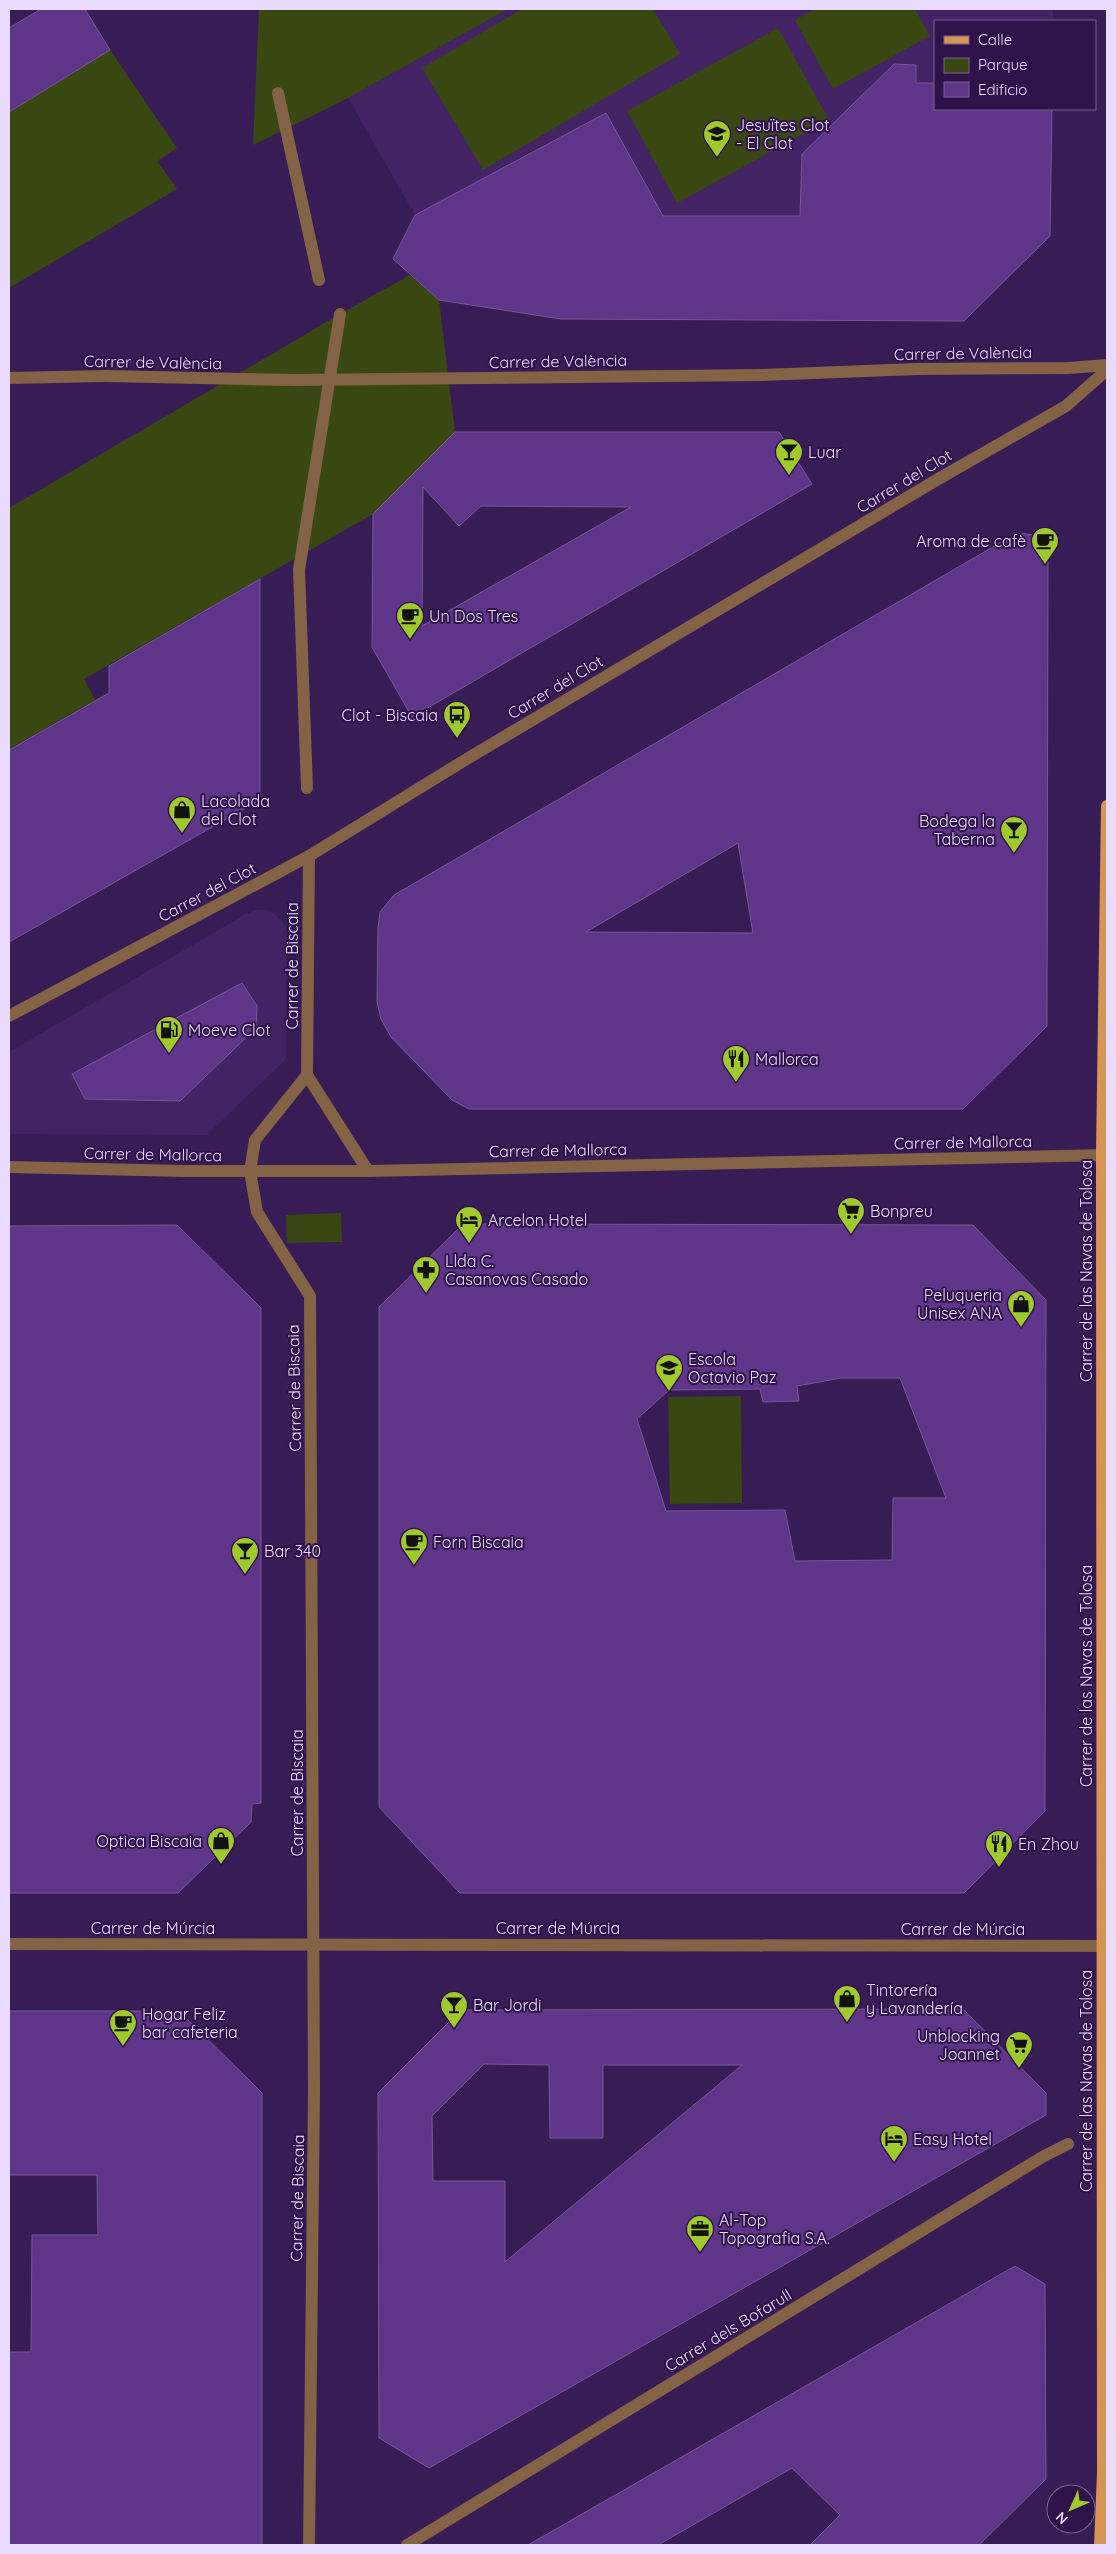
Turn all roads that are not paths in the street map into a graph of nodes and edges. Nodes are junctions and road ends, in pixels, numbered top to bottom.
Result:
1 (278, 93) dead end
2 (319, 280) dead end
3 (340, 314) dead end
4 (1107, 365) edge
5 (1107, 370) edge
6 (9, 378) edge
7 (307, 788) dead end
8 (1107, 806) edge
9 (309, 856) junction
10 (9, 1016) edge
11 (307, 1075) junction
12 (1105, 1156) edge
13 (9, 1167) edge
14 (250, 1171) junction
15 (368, 1171) junction
16 (9, 1944) edge
17 (314, 1944) junction
18 (1105, 1946) edge
19 (1068, 2144) dead end
20 (309, 2545) edge
21 (407, 2545) edge
22 (1100, 2545) edge

1 - 2 street
3 - 7 street
4 - 6 street, Carrer de València, bridge
5 - 9 street, Carrer del Clot
8 - 12 main road, Carrer de las Navas de Tolosa
9 - 10 street, Carrer del Clot
9 - 11 street, Carrer de Biscaia
11 - 14 street, Carrer de Biscaia
11 - 15 street
12 - 15 street, Carrer de Mallorca
12 - 18 main road, Carrer de las Navas de Tolosa
13 - 14 street, Carrer de Mallorca
14 - 15 street, Carrer de Mallorca
14 - 17 street, Carrer de Biscaia
16 - 17 street, Carrer de Múrcia
17 - 18 street, Carrer de Múrcia
17 - 20 street, Carrer de Biscaia
18 - 22 main road, Carrer de las Navas de Tolosa
19 - 21 street, Carrer dels Bofarull

